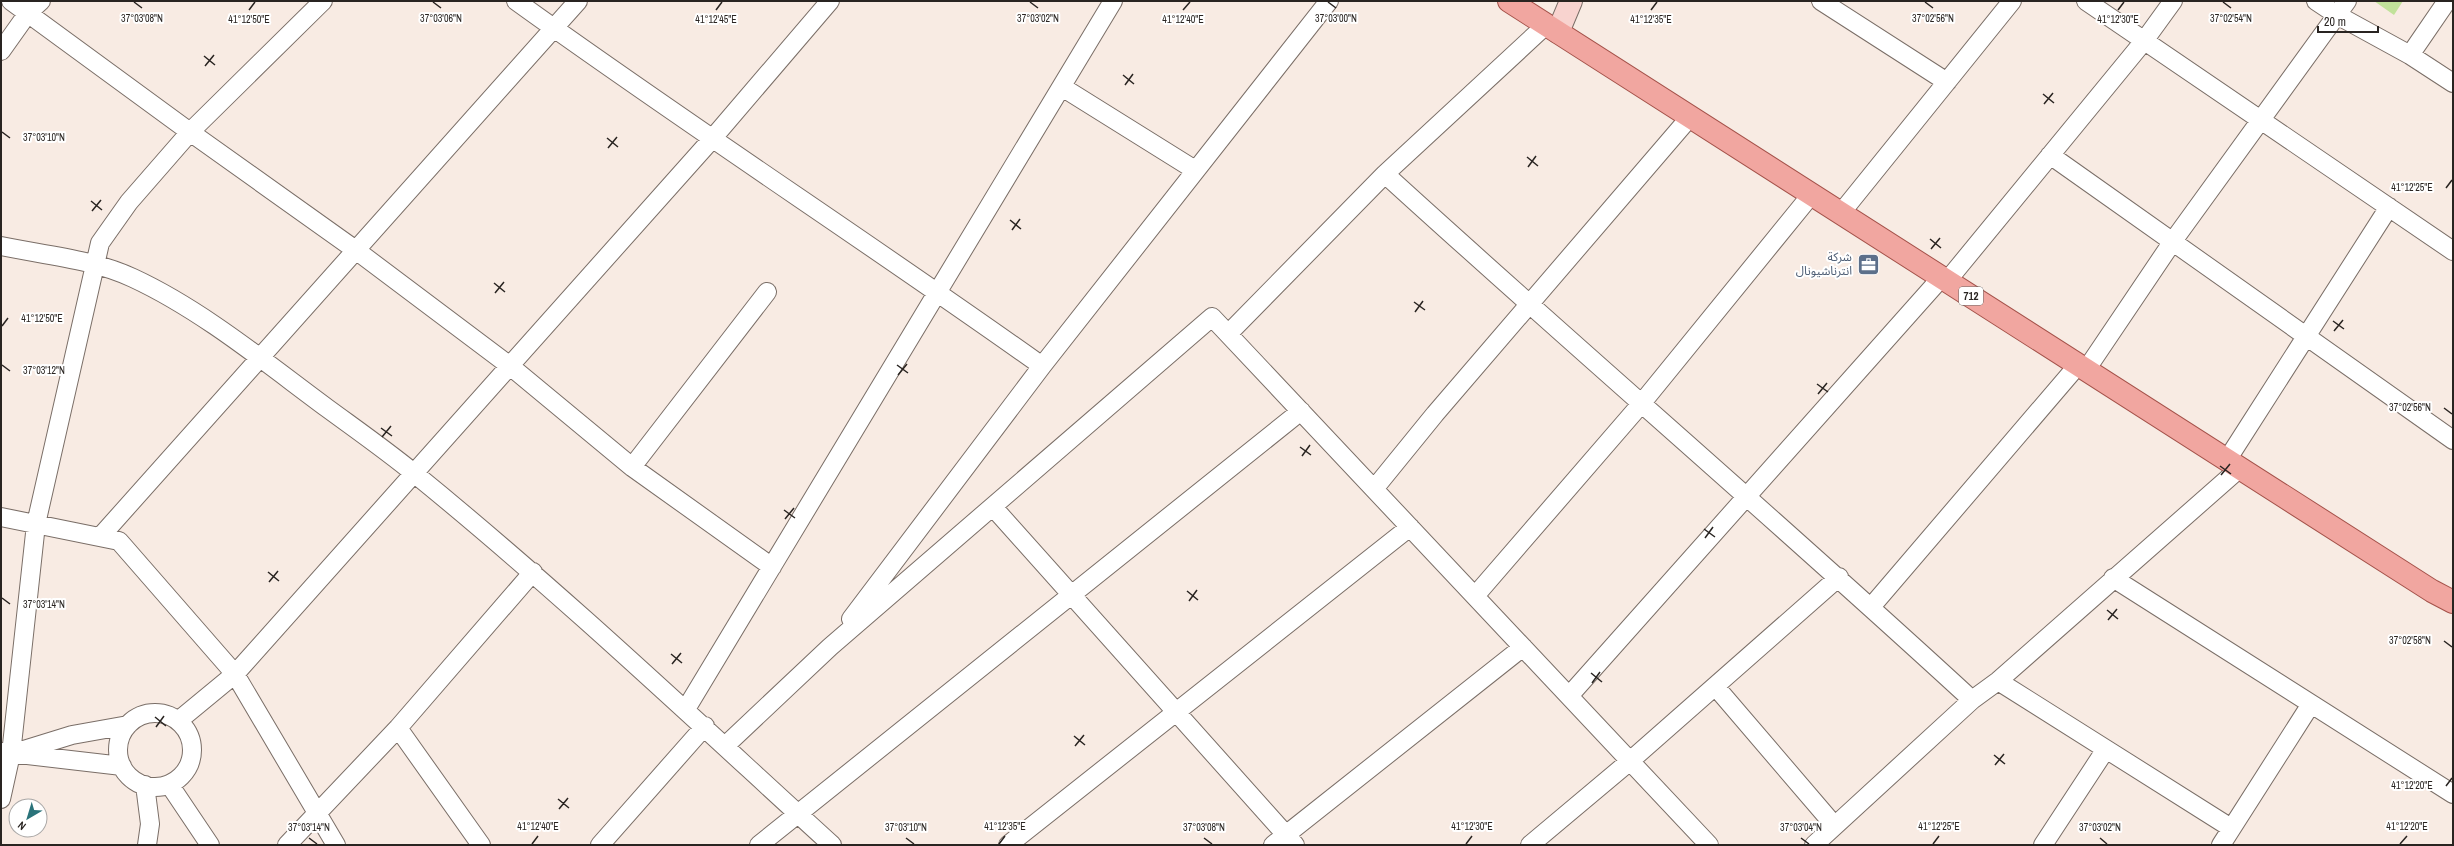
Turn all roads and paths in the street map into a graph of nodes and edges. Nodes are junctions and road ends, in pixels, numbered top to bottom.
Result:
1 (11, 1) edge
2 (41, 1) edge
3 (322, 1) edge
4 (516, 1) edge
5 (578, 1) edge
6 (830, 1) edge
7 (1113, 1) edge
8 (1329, 1) edge
9 (1509, 1) edge
10 (1571, 1) edge
11 (1821, 1) edge
12 (2012, 1) edge
13 (2086, 1) edge
14 (2173, 1) edge
15 (2316, 1) edge
16 (2347, 1) edge
17 (2447, 1) edge
18 (28, 13) junction
19 (2336, 16) junction
20 (553, 27) junction
21 (1552, 28) junction
22 (2144, 41) junction
23 (1, 51) edge
24 (2410, 55) junction
25 (1947, 82) junction
26 (2453, 83) edge
27 (1062, 87) junction
28 (1690, 117) junction
29 (2262, 121) junction
30 (190, 132) junction
31 (712, 139) junction
32 (2050, 155) junction
33 (1195, 170) junction
34 (1385, 174) junction
35 (1812, 194) junction
36 (2389, 208) junction
37 (1841, 214) junction
38 (2173, 242) junction
39 (1, 246) edge
40 (357, 251) junction
41 (2453, 251) edge
42 (95, 265) junction
43 (1944, 280) junction
44 (767, 292) dead end
45 (938, 292) junction
46 (1530, 306) junction
47 (1228, 334) junction
48 (2307, 336) junction
49 (261, 359) junction
50 (510, 366) junction
51 (1042, 366) junction
52 (2082, 367) junction
53 (1641, 404) junction
54 (1301, 411) junction
55 (2453, 440) edge
56 (2234, 464) junction
57 (632, 466) junction
58 (413, 472) junction
59 (1374, 489) junction
60 (1746, 495) junction
61 (993, 507) junction
62 (1, 517) edge
63 (36, 524) junction
64 (1410, 527) junction
65 (101, 536) junction
66 (772, 566) junction
67 (533, 572) junction
68 (1839, 578) junction
69 (2113, 578) junction
70 (2432, 591) junction
71 (1070, 594) junction
72 (1475, 596) junction
73 (2453, 602) edge
74 (1871, 607) junction
75 (2453, 611) edge
76 (830, 647) junction
77 (1523, 647) junction
78 (235, 674) junction
79 (1998, 681) junction
80 (1715, 686) junction
81 (1569, 696) junction
82 (1972, 700) junction
83 (2311, 704) junction
84 (686, 709) junction
85 (1175, 711) junction
86 (178, 721) junction
87 (128, 725) junction
88 (705, 726) junction
89 (398, 728) junction
90 (725, 746) junction
91 (2106, 749) junction
92 (6, 753) edge
93 (1630, 761) junction
94 (122, 766) junction
95 (169, 784) junction
96 (145, 785) junction
97 (2453, 794) edge
98 (1, 799) edge
99 (316, 814) junction
100 (798, 814) junction
101 (1834, 825) junction
102 (2231, 828) junction
103 (1284, 842) edge
104 (147, 845) edge
105 (210, 845) edge
106 (288, 845) edge
107 (336, 845) edge
108 (481, 845) edge
109 (600, 845) edge
110 (759, 845) edge
111 (832, 845) edge
112 (1008, 845) edge
113 (1530, 845) edge
114 (1709, 845) edge
115 (1814, 845) edge
116 (2043, 845) edge
117 (2221, 845) edge

1 - 18 street
2 - 18 street
3 - 30 street
4 - 20 street
5 - 20 street
6 - 31 street
7 - 27 street
8 - 33 street
9 - 21 main road, 712
10 - 21 street
11 - 25 street
12 - 25 street
13 - 22 street
14 - 22 street
15 - 19 street
16 - 19 street
17 - 24 street
18 - 23 street
18 - 30 street
19 - 24 street
19 - 29 street
20 - 31 street
20 - 40 street
21 - 28 main road, 712
21 - 34 street
22 - 29 street
22 - 32 street
24 - 26 street
25 - 37 street
27 - 33 street
27 - 45 street
28 - 35 main road, 712
28 - 46 street
29 - 36 street
29 - 38 street
30 - 40 street
30 - 42 street
31 - 45 street
31 - 50 street
32 - 38 street
32 - 43 street
33 - 51 street
34 - 46 street
34 - 47 street
35 - 37 main road, 712
35 - 53 street
36 - 41 street
36 - 48 street
37 - 43 main road, 712
38 - 48 street
38 - 52 street
39 - 42 street
40 - 49 street
40 - 50 street
42 - 49 street
42 - 63 street
43 - 52 main road, 712
43 - 60 street
44 - 57 street
45 - 51 street
45 - 66 street
46 - 53 street
46 - 59 street
47 - 54 street
47 - 61 street
48 - 55 street
48 - 56 street
49 - 58 street
49 - 65 street
50 - 57 street
50 - 58 street
51 - 76 street
52 - 56 main road, 712
52 - 74 street
53 - 60 street
53 - 72 street
54 - 59 street
54 - 71 street
56 - 69 street
56 - 70 main road, 712
57 - 66 street
58 - 67 street
58 - 78 street
59 - 64 street
60 - 68 street
60 - 81 street
61 - 71 street
61 - 76 street
62 - 63 street
63 - 65 street
63 - 92 street
64 - 72 street
64 - 85 street
65 - 78 street
66 - 84 street
67 - 84 street
67 - 89 street
68 - 74 street
68 - 80 street
69 - 79 street
69 - 83 street
70 - 73 main road, 712
70 - 75 main road, 712
71 - 85 street
71 - 100 street
72 - 77 street
74 - 82 street
76 - 90 street
77 - 81 street
77 - 103 street
78 - 86 street
78 - 99 street
79 - 82 street
79 - 91 street
80 - 93 street
80 - 101 street
81 - 93 street
82 - 101 street
83 - 97 street
83 - 102 street
84 - 88 street
85 - 103 street
85 - 112 street
86 - 87 street
86 - 95 street
87 - 92 street
87 - 94 street
88 - 90 street
88 - 109 street
89 - 99 street
89 - 108 street
90 - 100 street
91 - 102 street
91 - 116 street
92 - 94 street
92 - 98 street
93 - 113 street
93 - 114 street
94 - 96 street
95 - 96 street
95 - 105 street
96 - 104 street
99 - 106 street
99 - 107 street
100 - 110 street
100 - 111 street
101 - 115 street
102 - 117 street

